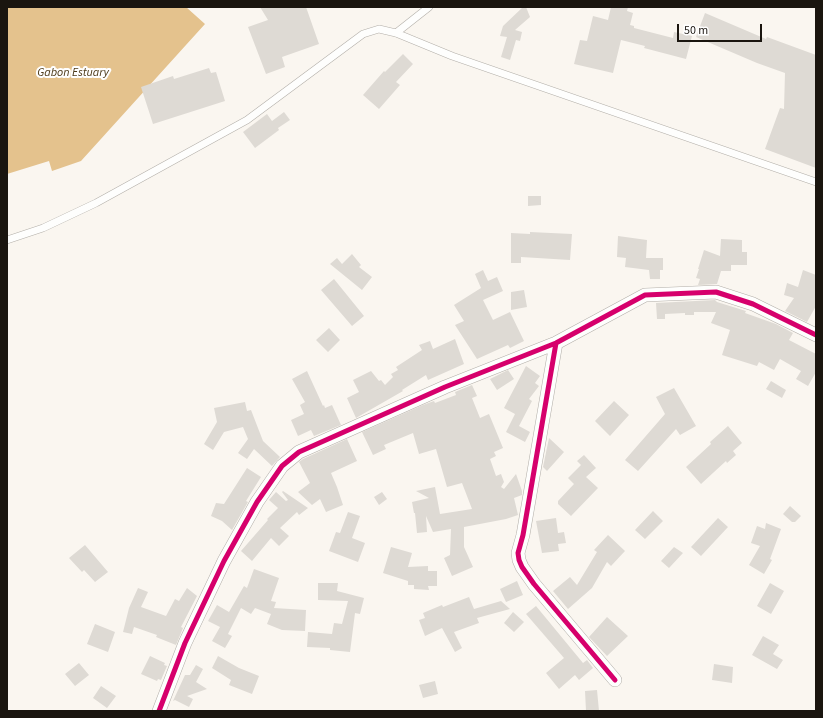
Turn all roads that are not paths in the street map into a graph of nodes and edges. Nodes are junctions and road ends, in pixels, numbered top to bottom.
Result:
1 (429, 7) edge
2 (396, 33) junction
3 (816, 182) edge
4 (7, 240) edge
5 (816, 335) edge
6 (556, 343) junction
7 (615, 680) dead end
8 (158, 711) edge

1 - 2 lane
2 - 3 lane
2 - 4 lane
5 - 6 street
6 - 7 street
6 - 8 street

